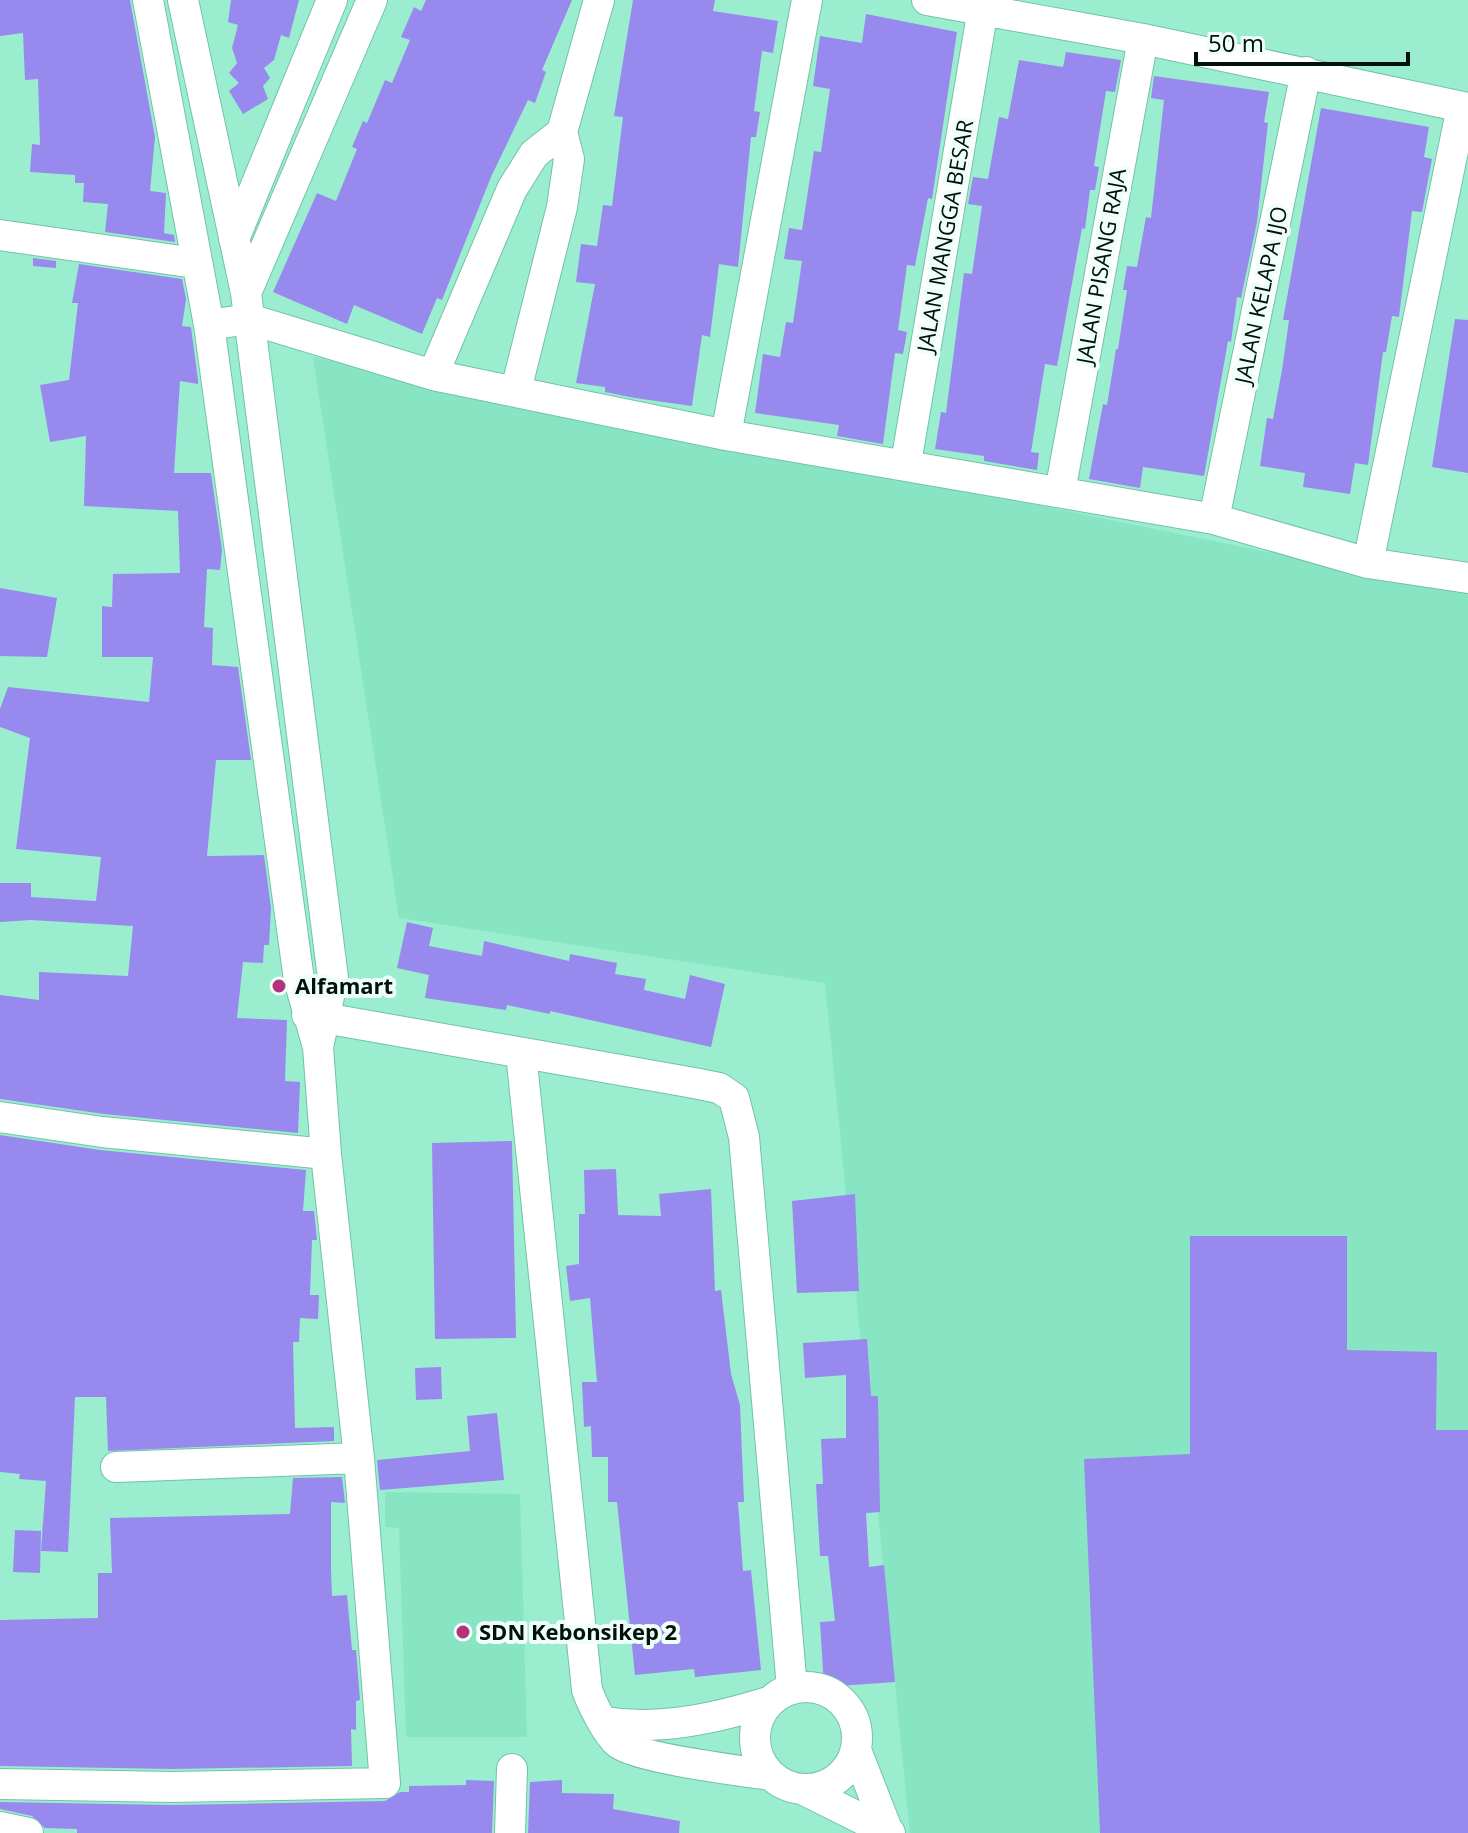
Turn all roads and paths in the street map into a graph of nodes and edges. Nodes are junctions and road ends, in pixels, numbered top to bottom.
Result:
1 (148, 0) edge
2 (183, 0) edge
3 (332, 0) edge
4 (372, 0) edge
5 (599, 0) edge
6 (807, 0) edge
7 (927, 0) edge
8 (983, 9) junction
9 (1143, 39) junction
10 (1306, 72) junction
11 (1465, 107) edge
12 (562, 132) junction
13 (0, 235) edge
14 (234, 239) junction
15 (195, 263) junction
16 (248, 306) junction
17 (209, 325) junction
18 (433, 375) junction
19 (516, 390) junction
20 (726, 435) junction
21 (906, 463) junction
22 (1060, 492) junction
23 (1214, 519) junction
24 (1368, 563) junction
25 (1468, 578) edge
26 (317, 1015) junction
27 (521, 1053) junction
28 (0, 1117) edge
29 (326, 1154) junction
30 (359, 1458) junction
31 (116, 1467) dead end
32 (780, 1695) junction
33 (605, 1722) junction
34 (856, 1750) junction
35 (512, 1769) dead end
36 (770, 1775) junction
37 (0, 1784) edge
38 (804, 1790) junction
39 (0, 1827) edge
40 (889, 1832) edge
41 (28, 1833) edge
42 (510, 1833) edge

1 - 15 street
2 - 14 street
3 - 14 street
4 - 16 street
5 - 12 street
6 - 20 street
7 - 8 street
8 - 9 street
8 - 21 street, JALAN MANGGA BESAR
9 - 10 street
9 - 22 street, JALAN PISANG RAJA
10 - 11 street
10 - 23 street, JALAN KELAPA IJO
11 - 24 street
12 - 18 street
12 - 19 street
13 - 15 street
14 - 16 street
15 - 17 street
16 - 17 street
16 - 18 street
16 - 26 street
17 - 26 street
18 - 19 street
19 - 20 street
20 - 21 street
21 - 22 street
22 - 23 street
23 - 24 street
24 - 25 street
26 - 27 street
26 - 29 street
27 - 32 street
27 - 33 street
28 - 29 street
29 - 30 street
30 - 31 street
30 - 37 street
32 - 33 street
32 - 34 street
32 - 36 street
33 - 36 street
34 - 38 street
34 - 40 street
35 - 42 street
36 - 38 street
38 - 40 street
39 - 41 street

